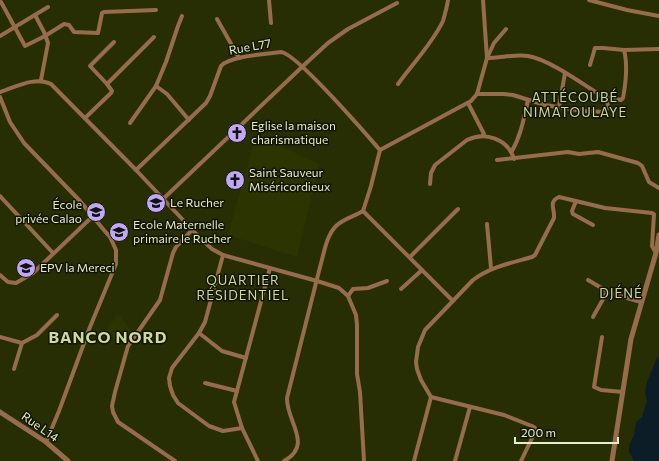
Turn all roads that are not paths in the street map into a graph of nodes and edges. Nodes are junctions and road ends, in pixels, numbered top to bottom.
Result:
1 (269, 0) edge
2 (448, 0) edge
3 (483, 0) edge
4 (591, 0) edge
5 (1, 2) dead end
6 (397, 3) dead end
7 (48, 7) dead end
8 (156, 10) dead end
9 (35, 15) junction
10 (182, 16) dead end
11 (659, 16) edge
12 (217, 19) dead end
13 (271, 24) dead end
14 (14, 27) junction
15 (506, 29) dead end
16 (0, 36) edge
17 (45, 36) junction
18 (154, 37) dead end
19 (114, 42) dead end
20 (659, 49) edge
21 (624, 50) junction
22 (239, 58) junction
23 (487, 58) junction
24 (590, 65) dead end
25 (303, 66) junction
26 (565, 73) junction
27 (41, 80) junction
28 (108, 84) junction
29 (398, 84) dead end
30 (156, 86) junction
31 (0, 92) edge
32 (477, 94) junction
33 (600, 95) junction
34 (0, 97) edge
35 (528, 100) junction
36 (468, 103) junction
37 (559, 107) junction
38 (85, 118) junction
39 (189, 120) junction
40 (130, 124) dead end
41 (483, 136) junction
42 (380, 150) junction
43 (512, 151) junction
44 (514, 159) junction
45 (497, 160) dead end
46 (136, 170) junction
47 (430, 184) dead end
48 (659, 188) edge
49 (0, 196) edge
50 (163, 199) junction
51 (576, 201) junction
52 (458, 209) dead end
53 (363, 211) junction
54 (92, 217) junction
55 (487, 224) dead end
56 (593, 225) dead end
57 (192, 230) junction
58 (659, 235) edge
59 (53, 253) junction
60 (656, 253) junction
61 (223, 255) junction
62 (410, 257) junction
63 (270, 268) junction
64 (491, 268) junction
65 (422, 270) junction
66 (0, 274) edge
67 (588, 280) dead end
68 (317, 281) junction
69 (387, 281) dead end
70 (402, 289) dead end
71 (607, 292) junction
72 (348, 296) junction
73 (453, 301) junction
74 (641, 302) junction
75 (57, 315) dead end
76 (593, 317) dead end
77 (199, 333) junction
78 (0, 337) edge
79 (602, 337) dead end
80 (22, 343) junction
81 (246, 358) junction
82 (14, 369) dead end
83 (205, 383) dead end
84 (237, 391) junction
85 (623, 392) junction
86 (432, 397) junction
87 (470, 407) junction
88 (0, 412) edge
89 (242, 428) junction
90 (46, 442) junction
91 (68, 461) edge
92 (175, 461) edge
93 (258, 461) edge
94 (284, 461) edge
95 (364, 461) edge
96 (414, 461) edge
97 (455, 461) edge
98 (521, 461) edge
99 (612, 461) edge

1 - 13 street
2 - 29 street
3 - 23 street
4 - 11 street
5 - 14 street
6 - 25 street
7 - 9 street
8 - 17 street
9 - 14 street
9 - 17 street
10 - 30 street
12 - 22 street
14 - 16 street
14 - 17 street
15 - 23 street
17 - 27 street
18 - 28 street
19 - 28 street
20 - 21 street
21 - 24 street
21 - 33 street
22 - 25 street, Rue L77
22 - 39 street, Rue L77
23 - 26 street
23 - 32 street
25 - 42 street, Rue L77
25 - 50 street
26 - 33 street
26 - 37 street
27 - 31 street
27 - 38 street
28 - 38 street
30 - 39 street
30 - 40 street
32 - 35 street
32 - 36 street
33 - 37 street
34 - 54 street
35 - 37 street
35 - 43 street
36 - 41 street
36 - 42 street
38 - 46 street
39 - 46 street, Rue L77
41 - 43 street
41 - 47 street
42 - 53 street
43 - 44 street
44 - 45 street
44 - 48 street
46 - 50 street
49 - 59 street
50 - 57 street
51 - 56 street
51 - 60 street
51 - 64 street
52 - 62 street
53 - 62 street
53 - 68 street
54 - 59 street
54 - 90 street
55 - 64 street
57 - 61 street
57 - 92 street
58 - 60 street
59 - 66 street
60 - 74 street
61 - 63 street
61 - 77 street
62 - 65 street
63 - 68 street
63 - 81 street
64 - 73 street
65 - 70 street
65 - 73 street
67 - 71 street
68 - 72 street
68 - 94 street
69 - 72 street
71 - 74 street
71 - 76 street
72 - 95 street
73 - 86 street
74 - 85 street
75 - 80 street
77 - 81 street
77 - 89 street
78 - 80 street
79 - 85 street
80 - 82 street
81 - 84 street
83 - 84 street
84 - 89 street
85 - 99 street
86 - 87 street
86 - 96 street
87 - 97 street
87 - 98 street
88 - 90 street, Rue L14
89 - 93 street
90 - 91 street, Rue L14

